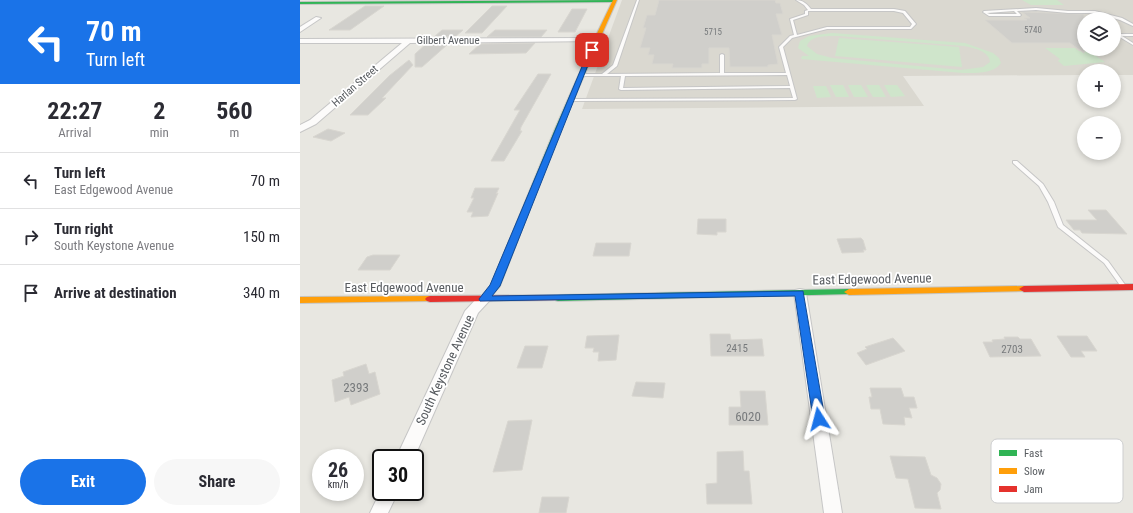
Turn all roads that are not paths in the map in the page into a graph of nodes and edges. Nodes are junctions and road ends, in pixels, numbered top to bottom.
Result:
1 (638, 0) edge
2 (797, 0) edge
3 (615, 1) edge
4 (300, 3) edge
5 (810, 10) junction
6 (1015, 11) junction
7 (318, 18) dead end
8 (1133, 25) edge
9 (300, 30) edge
10 (1121, 35) edge
11 (1133, 35) edge
12 (795, 36) junction
13 (1121, 38) edge
14 (409, 40) junction
15 (597, 40) junction
16 (300, 41) edge
17 (1133, 44) edge
18 (722, 55) dead end
19 (722, 74) junction
20 (788, 74) junction
21 (582, 75) junction
22 (603, 75) junction
23 (623, 75) junction
24 (792, 87) junction
25 (571, 100) junction
26 (300, 129) edge
27 (1015, 162) dead end
28 (1129, 287) edge
29 (800, 293) junction
30 (484, 299) junction
31 (300, 300) edge
32 (409, 449) edge
33 (385, 501) edge
34 (379, 513) edge
35 (833, 513) edge

1 - 22 lane
2 - 5 lane
3 - 4 main road
3 - 15 main road, South Keystone Avenue
5 - 12 lane
5 - 12 lane
6 - 6 lane
6 - 8 lane
7 - 9 street
10 - 11 lane
12 - 20 lane
13 - 17 lane
14 - 15 street, Gilbert Avenue
14 - 16 street, Gilbert Avenue
14 - 26 street, Harlan Street
15 - 21 main road, South Keystone Avenue
18 - 19 lane
19 - 20 lane
19 - 23 lane
20 - 24 lane
21 - 22 lane
21 - 25 main road, South Keystone Avenue
22 - 23 lane
23 - 24 lane
24 - 25 lane
25 - 30 main road, South Keystone Avenue
27 - 28 lane
28 - 29 main road, East Edgewood Avenue
29 - 30 main road, East Edgewood Avenue
29 - 35 street
30 - 31 main road, East Edgewood Avenue
30 - 32 street, South Keystone Avenue
33 - 34 street

